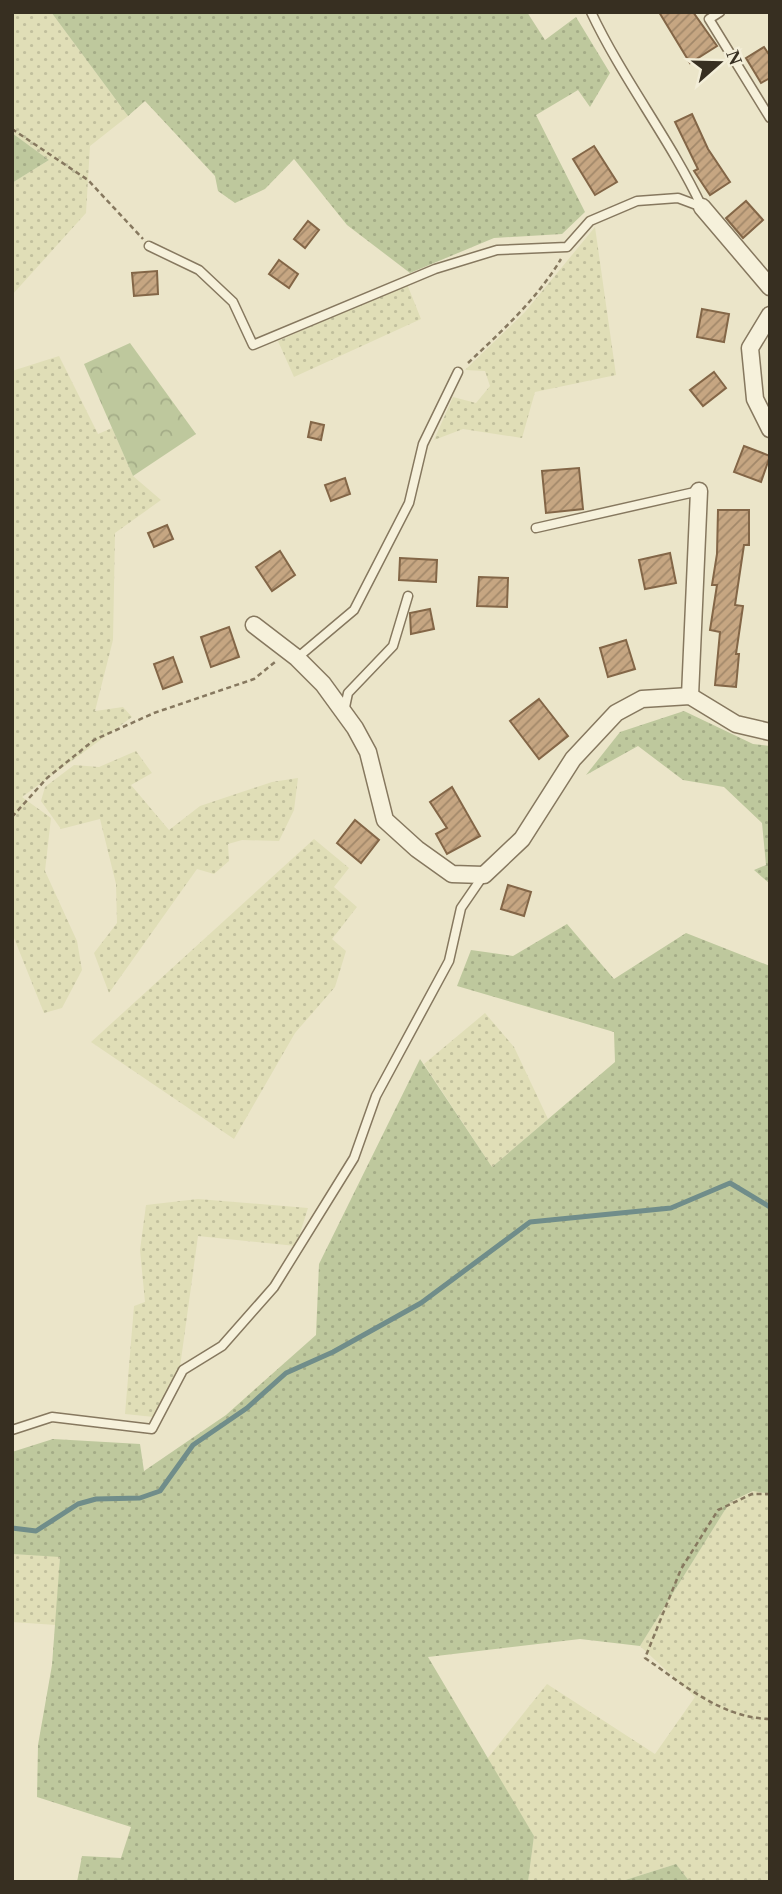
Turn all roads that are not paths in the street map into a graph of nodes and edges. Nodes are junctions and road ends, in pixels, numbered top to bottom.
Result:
1 (591, 12) edge
2 (720, 12) edge
3 (770, 118) edge
4 (702, 207) junction
5 (149, 247) road end
6 (770, 287) edge
7 (770, 315) edge
8 (458, 372) road end
9 (770, 429) edge
10 (699, 491) joint
11 (536, 528) dead end
12 (408, 596) dead end
13 (254, 625) dead end
14 (293, 655) junction
15 (690, 696) junction
16 (344, 712) junction
17 (770, 732) edge
18 (484, 875) junction
19 (12, 1430) edge

1 - 4 lane
2 - 3 lane
4 - 5 lane
4 - 6 street
7 - 9 street
8 - 14 lane
10 - 11 lane
10 - 15 street
12 - 16 lane
13 - 14 street
14 - 16 street
15 - 17 street
15 - 18 street
16 - 18 street
18 - 19 lane

